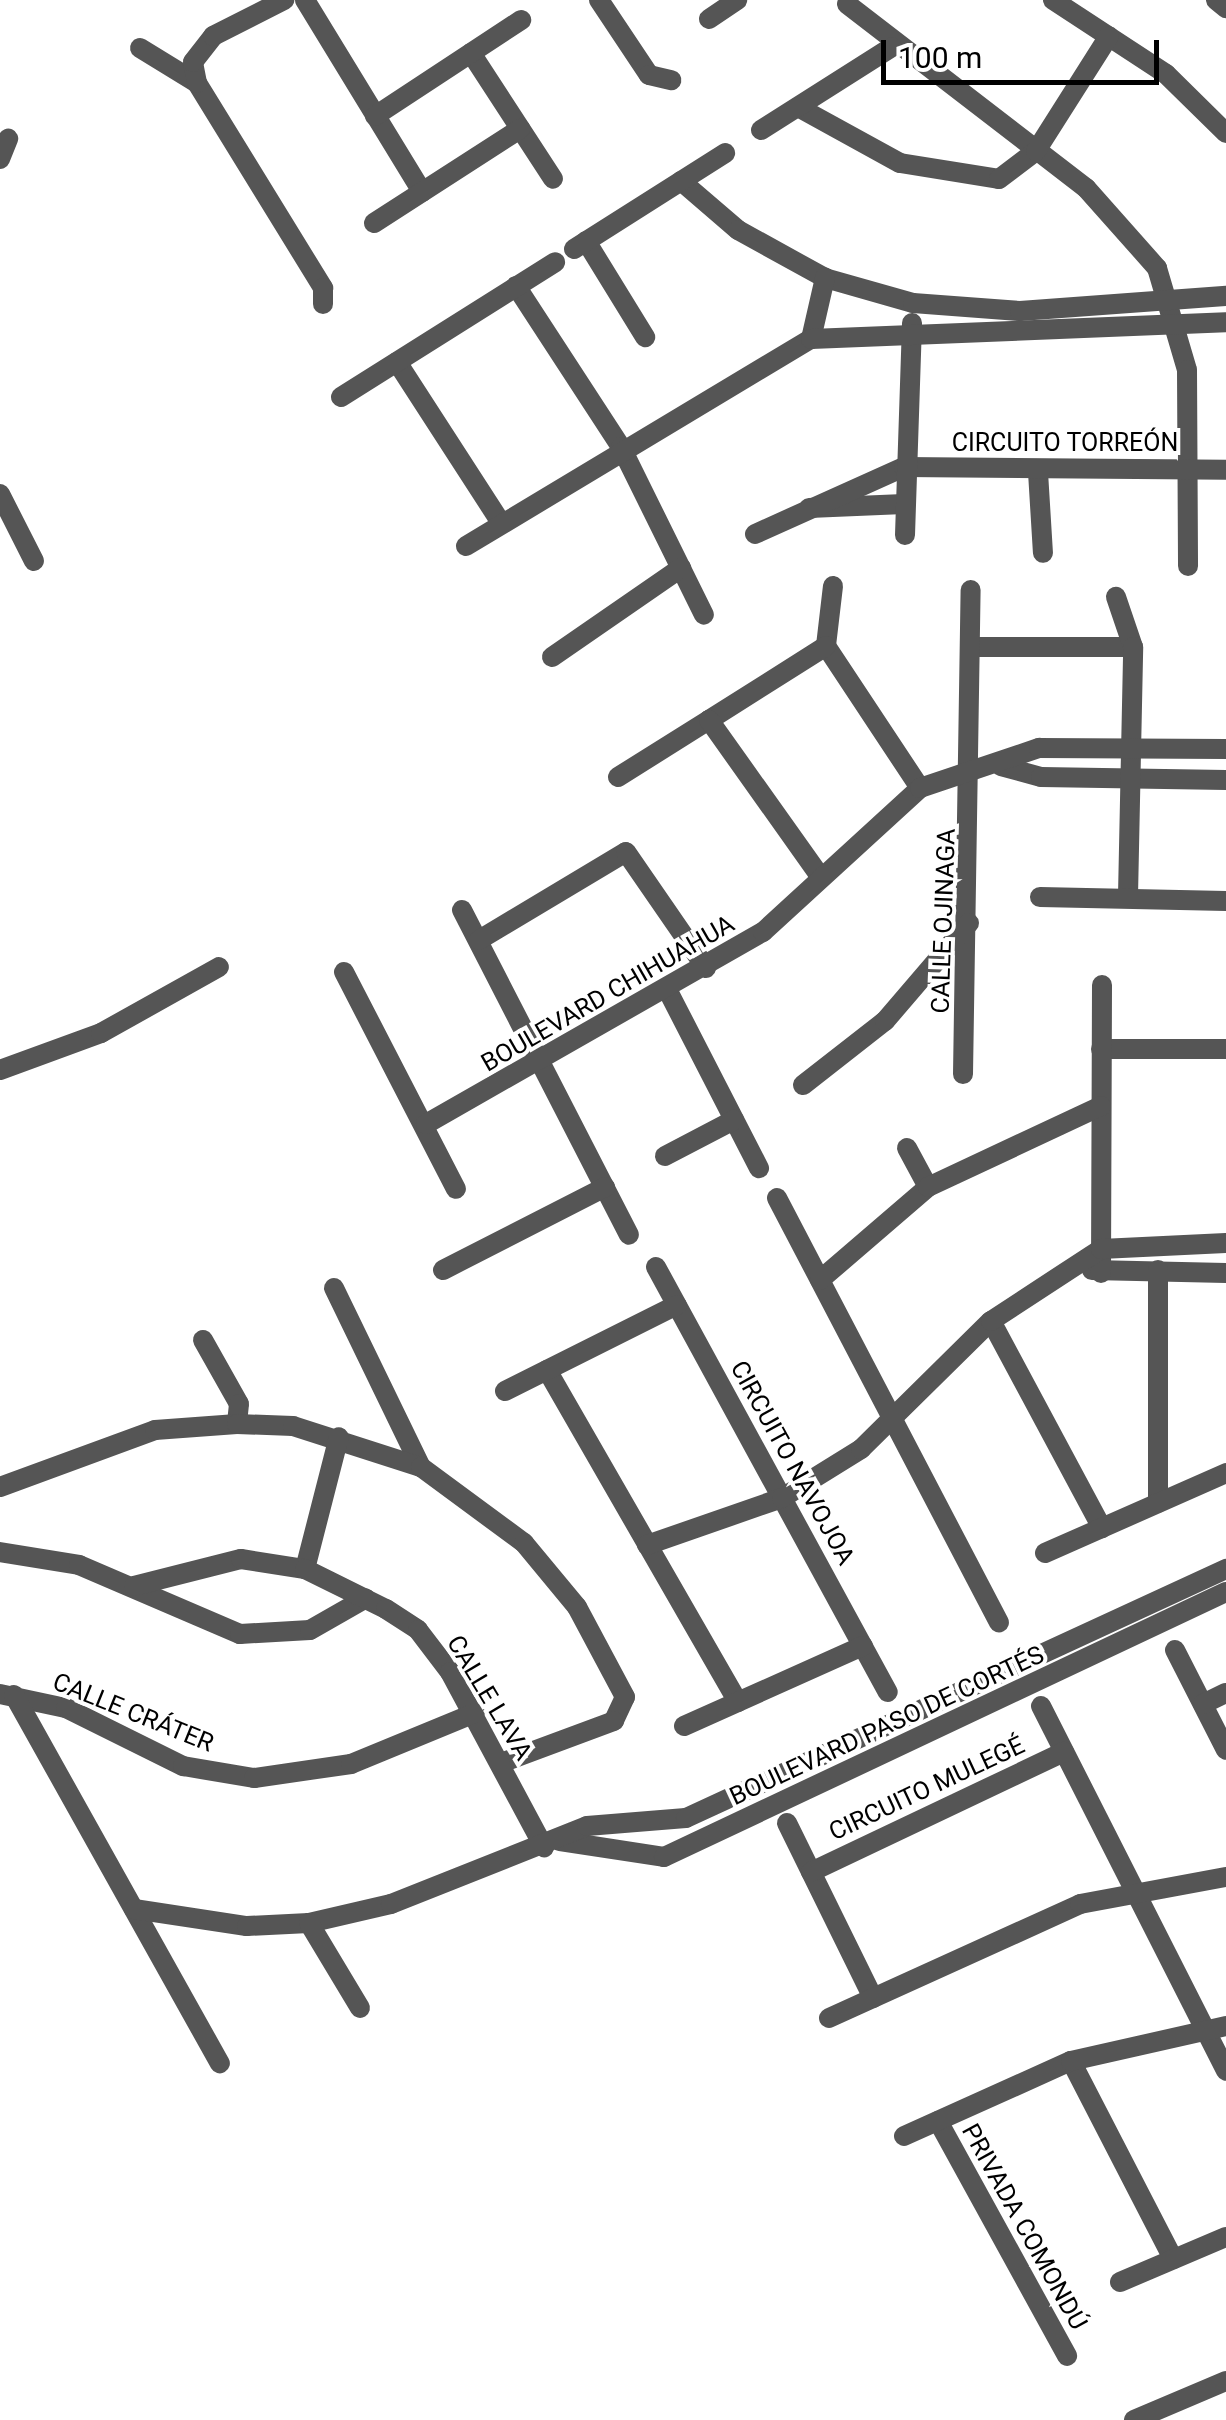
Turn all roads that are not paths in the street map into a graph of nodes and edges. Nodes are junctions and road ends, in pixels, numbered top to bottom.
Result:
1 (284, 0) edge
2 (305, 0) edge
3 (599, 0) edge
4 (737, 0) edge
5 (1053, 0) edge
6 (1216, 0) edge
7 (847, 4) dead end
8 (1226, 8) edge
9 (709, 19) dead end
10 (521, 20) dead end
11 (1109, 36) junction
12 (892, 47) junction
13 (140, 48) dead end
14 (471, 54) junction
15 (671, 80) dead end
16 (197, 84) junction
17 (798, 107) junction
18 (375, 116) junction
19 (520, 128) junction
20 (761, 130) dead end
21 (1226, 133) edge
22 (1036, 151) junction
23 (725, 154) dead end
24 (553, 179) dead end
25 (680, 181) junction
26 (422, 192) junction
27 (374, 223) dead end
28 (555, 262) dead end
29 (825, 278) junction
30 (516, 286) junction
31 (1172, 296) junction
32 (1226, 296) edge
33 (913, 303) junction
34 (323, 304) dead end
35 (1179, 321) junction
36 (1226, 322) edge
37 (912, 333) junction
38 (645, 337) dead end
39 (811, 339) junction
40 (396, 362) junction
41 (341, 397) dead end
42 (621, 447) junction
43 (904, 467) junction
44 (1194, 468) junction
45 (1226, 470) edge
46 (1038, 472) junction
47 (0, 494) edge
48 (904, 504) junction
49 (807, 508) junction
50 (501, 524) junction
51 (755, 534) dead end
52 (906, 535) dead end
53 (466, 546) dead end
54 (1044, 553) dead end
55 (34, 561) dead end
56 (1188, 566) dead end
57 (680, 568) junction
58 (834, 586) dead end
59 (971, 590) dead end
60 (1116, 598) dead end
61 (704, 615) dead end
62 (826, 646) junction
63 (970, 647) junction
64 (1132, 647) junction
65 (552, 658) dead end
66 (709, 720) junction
67 (1130, 745) junction
68 (1226, 749) edge
69 (1001, 766) junction
70 (975, 769) junction
71 (618, 777) dead end
72 (1128, 778) junction
73 (1226, 780) edge
74 (920, 788) junction
75 (820, 875) junction
76 (1128, 896) junction
77 (1040, 897) dead end
78 (1226, 900) edge
79 (462, 910) dead end
80 (968, 923) junction
81 (479, 940) junction
82 (220, 968) dead end
83 (706, 968) junction
84 (344, 972) dead end
85 (1102, 985) dead end
86 (669, 992) junction
87 (1101, 1049) junction
88 (1226, 1049) edge
89 (544, 1064) junction
90 (0, 1070) edge
91 (963, 1074) dead end
92 (803, 1085) dead end
93 (1101, 1106) junction
94 (734, 1120) junction
95 (426, 1124) junction
96 (907, 1148) dead end
97 (666, 1156) dead end
98 (759, 1168) dead end
99 (605, 1187) junction
100 (928, 1187) junction
101 (456, 1189) dead end
102 (777, 1198) dead end
103 (629, 1235) dead end
104 (1226, 1243) edge
105 (1101, 1249) junction
106 (656, 1267) dead end
107 (444, 1270) dead end
108 (1090, 1270) junction
109 (1158, 1270) junction
110 (1226, 1272) edge
111 (820, 1280) junction
112 (334, 1288) dead end
113 (677, 1305) junction
114 (992, 1321) junction
115 (203, 1340) dead end
116 (547, 1370) junction
117 (505, 1391) dead end
118 (894, 1422) junction
119 (237, 1424) junction
120 (339, 1437) junction
121 (421, 1467) junction
122 (1226, 1473) edge
123 (0, 1486) edge
124 (782, 1498) junction
125 (1158, 1503) junction
126 (1102, 1528) junction
127 (648, 1545) junction
128 (0, 1552) edge
129 (1045, 1553) dead end
130 (305, 1569) junction
131 (1226, 1569) edge
132 (134, 1586) junction
133 (1226, 1592) edge
134 (366, 1598) junction
135 (998, 1622) dead end
136 (863, 1646) junction
137 (1175, 1650) dead end
138 (1007, 1670) junction
139 (888, 1692) dead end
140 (1018, 1692) junction
141 (1226, 1693) edge
142 (7, 1694) edge
143 (738, 1702) junction
144 (1203, 1704) junction
145 (1040, 1706) dead end
146 (475, 1713) junction
147 (684, 1726) dead end
148 (1226, 1750) edge
149 (1064, 1752) junction
150 (501, 1763) junction
151 (686, 1818) junction
152 (787, 1823) dead end
153 (698, 1842) junction
154 (552, 1844) junction
155 (811, 1872) junction
156 (1226, 1877) edge
157 (1140, 1898) junction
158 (134, 1909) junction
159 (309, 1923) junction
160 (873, 1998) junction
161 (360, 2008) dead end
162 (829, 2018) dead end
163 (1216, 2028) edge
164 (1071, 2061) junction
165 (220, 2063) dead end
166 (1226, 2070) edge
167 (938, 2121) junction
168 (904, 2136) dead end
169 (1226, 2237) edge
170 (1173, 2259) junction
171 (1120, 2282) dead end
172 (1067, 2356) dead end
173 (1224, 2387) edge
174 (1134, 2420) edge

1 - 16 street
2 - 18 street
3 - 15 street
4 - 9 street
5 - 11 street
6 - 8 street
7 - 12 street
10 - 14 street
11 - 21 street
11 - 22 street
12 - 17 street
12 - 22 street
13 - 16 street
14 - 18 street
14 - 19 street
16 - 34 street
17 - 20 street
17 - 22 street
18 - 26 street
19 - 24 street
19 - 26 street
22 - 31 street
23 - 25 street
25 - 29 street
25 - 38 street
26 - 27 street
28 - 30 street
29 - 33 street
29 - 39 street
30 - 40 street
30 - 42 street
31 - 32 street
31 - 33 street
31 - 35 street
33 - 37 street
35 - 36 street
35 - 37 street
35 - 44 street
37 - 39 street
37 - 43 street
39 - 42 street
40 - 41 street
40 - 50 street
42 - 50 street
42 - 57 street
43 - 46 street, CIRCUITO TORREÓN
43 - 48 street
43 - 49 street
44 - 45 street, CIRCUITO TORREÓN
44 - 46 street, CIRCUITO TORREÓN
44 - 56 street
46 - 54 street
47 - 55 street
48 - 49 street
48 - 52 street
49 - 51 street
50 - 53 street
57 - 61 street
57 - 65 street
58 - 62 street
59 - 63 street, CALLE OJINAGA
60 - 64 street
62 - 66 street
62 - 74 street
63 - 64 street
63 - 70 street, CALLE OJINAGA
64 - 67 street
66 - 71 street
66 - 75 street
67 - 68 street, BOULEVARD CHIHUAHUA
67 - 69 street, BOULEVARD CHIHUAHUA
67 - 72 street
69 - 70 street, BOULEVARD CHIHUAHUA
69 - 72 street, BOULEVARD CHIHUAHUA
70 - 74 street, BOULEVARD CHIHUAHUA
70 - 80 street, CALLE OJINAGA
72 - 73 street, BOULEVARD CHIHUAHUA
72 - 76 street
74 - 75 street, BOULEVARD CHIHUAHUA
75 - 83 street, BOULEVARD CHIHUAHUA
76 - 77 street
76 - 78 street
79 - 81 street
80 - 91 street, CALLE OJINAGA
80 - 92 street
81 - 83 street
81 - 89 street
82 - 90 street
83 - 86 street, BOULEVARD CHIHUAHUA
84 - 95 street
85 - 87 street
86 - 89 street, BOULEVARD CHIHUAHUA
86 - 94 street
87 - 88 street
87 - 93 street
89 - 95 street, BOULEVARD CHIHUAHUA
89 - 99 street
93 - 100 street
93 - 105 street
94 - 97 street
94 - 98 street
95 - 101 street
96 - 100 street
99 - 103 street
99 - 107 street
100 - 111 street
102 - 111 street
104 - 105 street
105 - 108 street
106 - 113 street, CIRCUITO NAVOJOA
108 - 109 street
108 - 114 street
109 - 110 street
109 - 125 street
111 - 118 street
112 - 121 street
113 - 116 street
113 - 124 street, CIRCUITO NAVOJOA
114 - 118 street
114 - 126 street
115 - 119 street
116 - 117 street
116 - 127 street
118 - 124 street
118 - 135 street
119 - 120 street
119 - 123 street
120 - 121 street
120 - 130 street
121 - 150 street
122 - 125 street
124 - 127 street
124 - 136 street, CIRCUITO NAVOJOA
125 - 126 street
126 - 129 street
127 - 143 street
128 - 132 street
130 - 132 street, CALLE LAVA
130 - 134 street, CALLE LAVA
131 - 138 street, BOULEVARD PASO DE CORTÉS
132 - 134 street
133 - 140 street, BOULEVARD PASO DE CORTÉS
134 - 146 street, CALLE LAVA
136 - 139 street, CIRCUITO NAVOJOA
136 - 143 street
137 - 144 street
138 - 140 street
138 - 151 street, BOULEVARD PASO DE CORTÉS
140 - 153 street, BOULEVARD PASO DE CORTÉS
141 - 144 street
142 - 146 street, CALLE CRÁTER
142 - 158 street
143 - 147 street
144 - 148 street
145 - 149 street, CIRCUITO MULEGÉ
146 - 150 street, CALLE LAVA
149 - 155 street, CIRCUITO MULEGÉ
149 - 157 street, CIRCUITO MULEGÉ
150 - 154 street, CALLE LAVA
151 - 153 street
151 - 154 street, BOULEVARD PASO DE CORTÉS
152 - 155 street, CIRCUITO MULEGÉ
153 - 154 street, BOULEVARD PASO DE CORTÉS
154 - 159 street, BOULEVARD PASO DE CORTÉS
155 - 160 street, CIRCUITO MULEGÉ
156 - 157 street
157 - 160 street
157 - 163 street, CIRCUITO MULEGÉ
158 - 159 street, BOULEVARD PASO DE CORTÉS
158 - 165 street
159 - 161 street
160 - 162 street
163 - 164 street
163 - 166 street, CIRCUITO MULEGÉ
164 - 167 street
164 - 170 street
167 - 168 street
167 - 172 street, PRIVADA COMONDÚ
169 - 170 street
170 - 171 street
173 - 174 street

